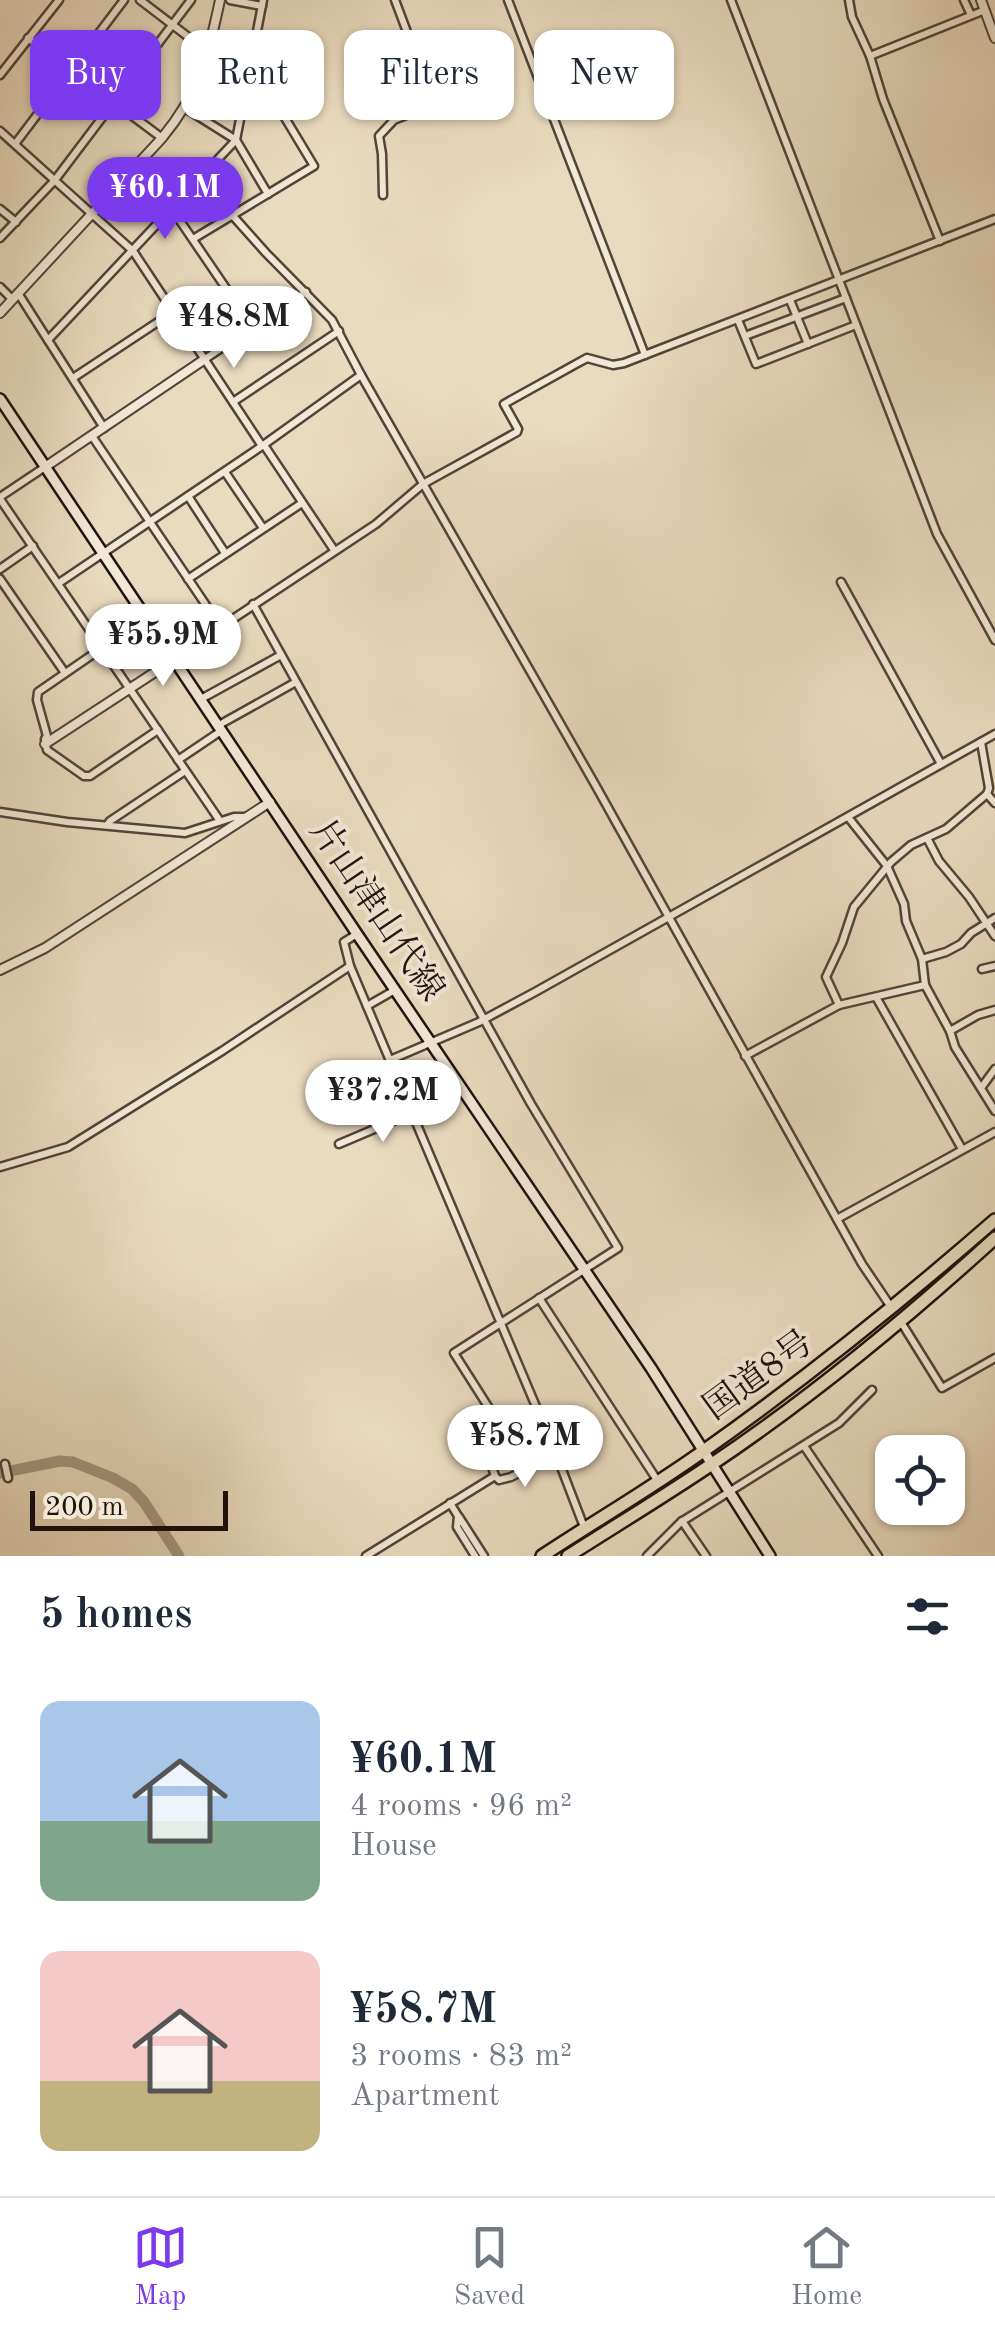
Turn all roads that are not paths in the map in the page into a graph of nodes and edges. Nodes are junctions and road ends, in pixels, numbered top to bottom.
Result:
1 (58, 0) edge
2 (124, 0) edge
3 (140, 0) edge
4 (191, 0) edge
5 (220, 0) edge
6 (230, 0) edge
7 (395, 0) edge
8 (508, 0) edge
9 (732, 0) edge
10 (849, 0) edge
11 (964, 0) edge
12 (981, 0) edge
13 (263, 3) edge
14 (985, 10) junction
15 (971, 15) junction
16 (172, 25) junction
17 (102, 30) edge
18 (214, 30) edge
19 (258, 30) edge
20 (181, 32) edge
21 (28, 38) joint
22 (995, 38) edge
23 (161, 39) edge
24 (870, 56) junction
25 (0, 75) edge
26 (181, 113) edge
27 (34, 120) edge
28 (100, 120) edge
29 (138, 120) edge
30 (204, 120) edge
31 (240, 120) edge
32 (286, 120) edge
33 (0, 131) edge
34 (162, 138) junction
35 (236, 140) junction
36 (15, 144) junction
37 (55, 180) junction
38 (268, 194) junction
39 (383, 195) dead end
40 (0, 209) edge
41 (172, 210) junction
42 (92, 214) junction
43 (233, 216) junction
44 (995, 219) edge
45 (16, 222) junction
46 (0, 238) edge
47 (193, 239) junction
48 (940, 241) junction
49 (133, 251) junction
50 (839, 280) junction
51 (0, 287) edge
52 (306, 292) junction
53 (15, 296) junction
54 (846, 298) junction
55 (790, 300) junction
56 (0, 312) edge
57 (173, 312) junction
58 (797, 316) junction
59 (738, 320) junction
60 (856, 325) junction
61 (253, 328) junction
62 (339, 331) junction
63 (744, 336) junction
64 (48, 340) junction
65 (808, 344) junction
66 (645, 355) junction
67 (205, 359) junction
68 (362, 375) junction
69 (73, 378) junction
70 (0, 399) edge
71 (233, 402) junction
72 (10, 414) junction
73 (0, 421) edge
74 (104, 428) junction
75 (92, 436) junction
76 (263, 446) junction
77 (45, 467) junction
78 (225, 472) junction
79 (424, 484) junction
80 (188, 496) junction
81 (0, 498) edge
82 (302, 503) junction
83 (149, 523) junction
84 (263, 528) junction
85 (33, 546) junction
86 (334, 550) junction
87 (104, 552) junction
88 (225, 553) junction
89 (0, 568) edge
90 (0, 579) edge
91 (188, 579) junction
92 (841, 582) dead end
93 (58, 583) junction
94 (254, 604) junction
95 (220, 626) junction
96 (995, 640) edge
97 (102, 648) junction
98 (281, 655) junction
99 (174, 658) junction
100 (65, 673) junction
101 (296, 682) junction
102 (130, 688) junction
103 (201, 698) junction
104 (220, 728) junction
105 (158, 730) junction
106 (995, 734) edge
107 (981, 742) junction
108 (46, 744) junction
109 (178, 760) junction
110 (941, 764) junction
111 (185, 771) junction
112 (987, 794) junction
113 (270, 802) junction
114 (995, 803) edge
115 (0, 812) edge
116 (248, 817) junction
117 (848, 817) junction
118 (220, 821) junction
119 (107, 825) junction
120 (202, 828) junction
121 (927, 838) junction
122 (209, 843) junction
123 (887, 866) junction
124 (667, 917) junction
125 (995, 918) edge
126 (986, 925) junction
127 (357, 934) junction
128 (995, 936) edge
129 (922, 959) junction
130 (350, 966) junction
131 (995, 966) edge
132 (982, 968) dead end
133 (0, 970) edge
134 (924, 985) junction
135 (396, 990) junction
136 (876, 997) junction
137 (839, 1004) junction
138 (367, 1006) junction
139 (995, 1010) edge
140 (484, 1019) junction
141 (950, 1031) junction
142 (432, 1043) junction
143 (745, 1056) junction
144 (390, 1060) junction
145 (995, 1070) edge
146 (981, 1088) junction
147 (995, 1111) edge
148 (412, 1113) junction
149 (995, 1132) edge
150 (339, 1144) dead end
151 (962, 1150) junction
152 (0, 1167) edge
153 (837, 1219) junction
154 (995, 1220) edge
155 (995, 1238) edge
156 (583, 1269) junction
157 (540, 1298) junction
158 (892, 1309) junction
159 (901, 1322) junction
160 (500, 1323) junction
161 (995, 1358) edge
162 (872, 1390) dead end
163 (804, 1446) junction
164 (703, 1451) junction
165 (556, 1454) junction
166 (5, 1464) dead end
167 (712, 1464) junction
168 (494, 1476) junction
169 (8, 1478) dead end
170 (658, 1481) junction
171 (730, 1490) junction
172 (450, 1503) junction
173 (458, 1516) junction
174 (682, 1521) junction
175 (584, 1528) junction
176 (589, 1550) edge
177 (653, 1554) edge
178 (366, 1556) edge
179 (475, 1556) edge
180 (484, 1556) edge
181 (542, 1556) edge
182 (568, 1556) edge
183 (706, 1556) edge
184 (770, 1556) edge
185 (878, 1556) edge

1 - 21 street
2 - 17 street
3 - 16 street
4 - 16 street
5 - 18 street
6 - 13 street
7 - 39 street
8 - 66 street
9 - 50 street
10 - 24 street
11 - 15 street
12 - 14 street
13 - 19 street
14 - 15 street
14 - 22 street
15 - 24 street
16 - 20 street
16 - 23 street
21 - 25 street
24 - 48 street
26 - 34 street
27 - 36 street
28 - 37 street
29 - 34 street
30 - 35 street
31 - 35 street
32 - 38 street
33 - 36 street
34 - 42 street
35 - 38 street
35 - 41 street
36 - 37 street
37 - 42 street
37 - 45 street
38 - 43 street
40 - 45 street
41 - 47 street
41 - 49 street
42 - 49 street
42 - 53 street
43 - 47 street
43 - 52 street
44 - 48 street
45 - 46 street
47 - 61 street
48 - 50 street
49 - 57 street
49 - 64 street
50 - 54 street
50 - 55 street
51 - 53 street
52 - 61 street
52 - 62 street
53 - 56 street
53 - 64 street
54 - 58 street
54 - 60 street
55 - 58 street
55 - 59 street
57 - 67 street
57 - 69 street
58 - 63 street
58 - 65 street
59 - 63 street
59 - 66 street
60 - 65 street
60 - 96 street
61 - 67 street
62 - 68 street
62 - 71 street
63 - 65 street
64 - 69 street
66 - 79 street
67 - 71 street
67 - 74 street
68 - 76 street
68 - 79 street
69 - 74 street
70 - 72 main road, 片山津山代線
71 - 76 street
72 - 73 street
72 - 77 main road, 片山津山代線
74 - 75 street
75 - 77 street
75 - 83 street
76 - 78 street
76 - 82 street
77 - 81 street
77 - 87 main road, 片山津山代線
78 - 80 street
78 - 84 street
79 - 86 street
79 - 124 street
80 - 83 street
80 - 88 street
81 - 85 street
82 - 84 street
82 - 86 street
83 - 87 street
83 - 91 street
84 - 88 street
85 - 89 street
85 - 93 street
86 - 94 street
87 - 93 street
87 - 99 main road, 片山津山代線
88 - 91 street
90 - 100 street
91 - 95 street
92 - 110 street
93 - 97 street
94 - 95 street
94 - 98 street
95 - 99 street
97 - 100 street
97 - 102 street
98 - 101 street
98 - 103 street
99 - 102 street
99 - 103 main road, 片山津山代線
100 - 108 street
101 - 104 street
101 - 140 street
102 - 105 street
102 - 108 street
103 - 104 main road, 片山津山代線
104 - 109 street
104 - 113 main road, 片山津山代線
105 - 108 street
105 - 109 street
106 - 107 street
107 - 110 street
107 - 112 street
109 - 111 street
110 - 117 street
111 - 118 street
111 - 119 street
112 - 114 street
112 - 121 street
113 - 116 street
113 - 127 main road, 片山津山代線
115 - 119 street
116 - 118 street
116 - 122 street
117 - 123 street
117 - 124 street
118 - 120 street
119 - 120 street
120 - 122 street
121 - 123 street
121 - 126 street
122 - 133 street
123 - 129 street
123 - 137 street
124 - 140 street
124 - 143 street
125 - 126 street
126 - 128 street
126 - 129 street
127 - 130 street
127 - 135 main road, 片山津山代線
129 - 134 street
130 - 138 street
130 - 152 street
131 - 132 street
134 - 136 street
134 - 141 street
135 - 138 street
135 - 142 main road, 片山津山代線
136 - 137 street
136 - 151 street
137 - 143 street
138 - 144 street
139 - 141 street
140 - 142 street
140 - 156 street
141 - 146 street
142 - 144 street
142 - 156 main road, 片山津山代線
143 - 153 street
144 - 148 street
145 - 146 street
146 - 147 street
148 - 150 street
148 - 160 street
149 - 151 street
151 - 153 street
153 - 158 street
154 - 158 highway, 国道8号
155 - 159 highway, 国道8号
156 - 157 street
156 - 164 main road, 片山津山代線
157 - 160 street
157 - 170 street
158 - 164 highway, 国道8号
159 - 161 street
159 - 167 highway, 国道8号
160 - 165 street
160 - 168 street
162 - 163 street
163 - 171 street
163 - 185 street
164 - 167 main road, 片山津山代線
164 - 170 highway, 国道8号
165 - 168 street
165 - 175 street
166 - 169 street
167 - 171 main road, 片山津山代線
167 - 176 highway, 国道8号
168 - 172 street
170 - 175 highway, 国道8号
171 - 174 street
171 - 184 main road, 片山津山代線
172 - 173 street
172 - 178 street
173 - 179 street
173 - 180 street
174 - 177 street
174 - 183 street
175 - 181 highway, 国道8号
176 - 182 highway, 国道8号

